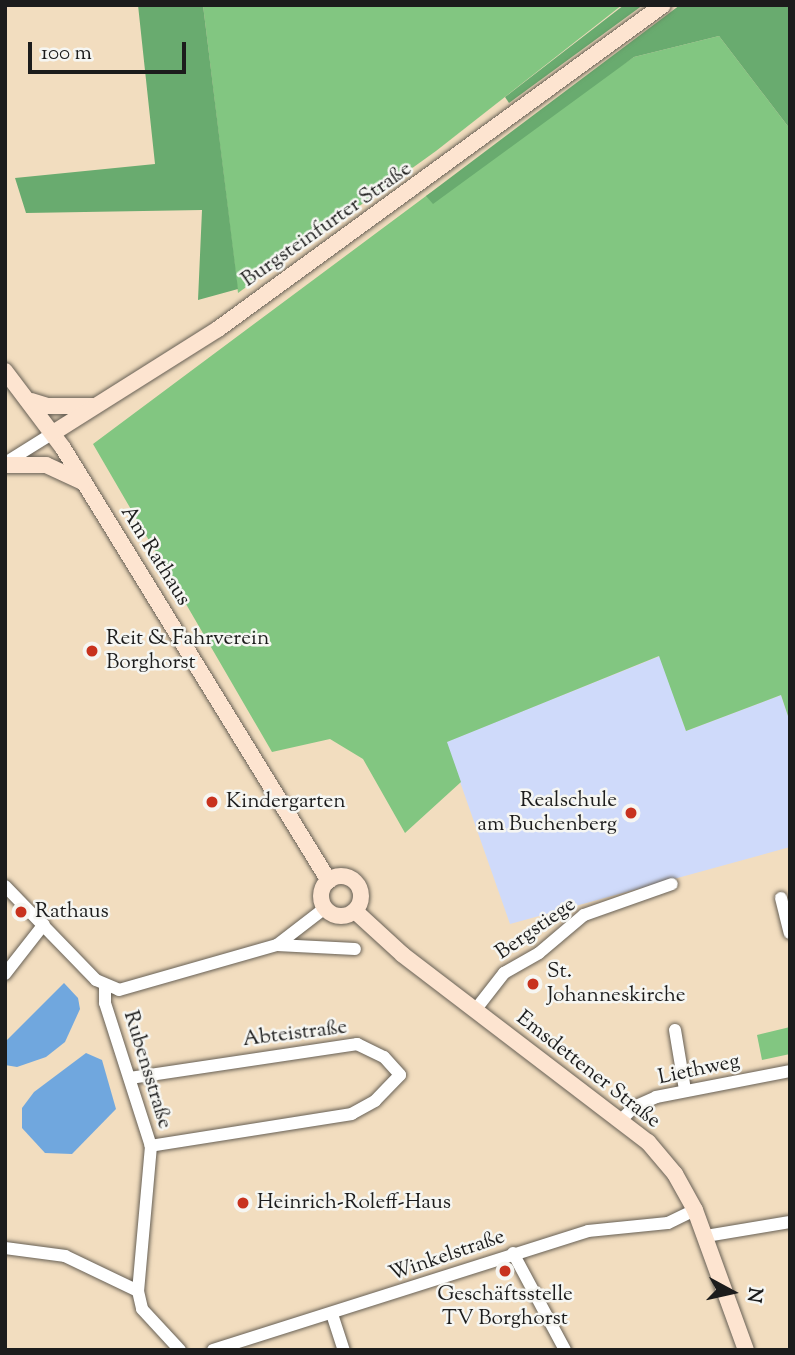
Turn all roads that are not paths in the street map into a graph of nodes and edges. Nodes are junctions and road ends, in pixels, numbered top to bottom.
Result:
1 (663, 5) edge
2 (5, 370) edge
3 (32, 401) junction
4 (95, 406) junction
5 (53, 433) junction
6 (5, 464) edge
7 (84, 483) junction
8 (329, 881) junction
9 (672, 884) dead end
10 (5, 886) edge
11 (781, 898) dead end
12 (325, 908) junction
13 (355, 911) junction
14 (44, 924) junction
15 (790, 933) edge
16 (277, 945) junction
17 (355, 949) dead end
18 (5, 974) edge
19 (105, 986) junction
20 (476, 1009) junction
21 (675, 1030) dead end
22 (790, 1071) edge
23 (130, 1079) junction
24 (685, 1090) junction
25 (622, 1119) junction
26 (150, 1146) junction
27 (695, 1210) junction
28 (790, 1222) edge
29 (706, 1236) junction
30 (5, 1248) edge
31 (513, 1253) junction
32 (138, 1291) junction
33 (332, 1314) junction
34 (180, 1350) edge
35 (213, 1350) edge
36 (344, 1350) edge
37 (565, 1350) edge
38 (746, 1350) edge

1 - 4 main road, Burgsteinfurter Straße
2 - 3 main road, Am Rathaus
3 - 4 main road
3 - 5 main road, Am Rathaus
4 - 5 main road, Burgsteinfurter Straße
5 - 6 street, Burgsteinfurter Straße
5 - 7 main road, Am Rathaus
6 - 7 main road
7 - 8 main road, Am Rathaus
8 - 12 main road
8 - 13 main road
9 - 20 street, Bergstiege
10 - 14 street
11 - 15 street
12 - 13 main road
12 - 16 street
13 - 20 main road, Emsdettener Straße
14 - 18 street
14 - 19 street
16 - 17 street
16 - 19 street
19 - 23 street, Rubensstraße
20 - 25 main road, Emsdettener Straße
21 - 24 street
22 - 24 street, Liethweg
23 - 26 street, Rubensstraße
23 - 26 street, Abteistraße
24 - 25 street, Liethweg
25 - 27 main road, Emsdettener Straße
26 - 32 street, Rubensstraße
27 - 29 main road, Emsdettener Straße
27 - 31 street, Winkelstraße
28 - 29 street
29 - 38 main road, Emsdettener Straße
30 - 32 street
31 - 33 street, Winkelstraße
31 - 37 street
32 - 34 street
33 - 35 street, Winkelstraße
33 - 36 street

